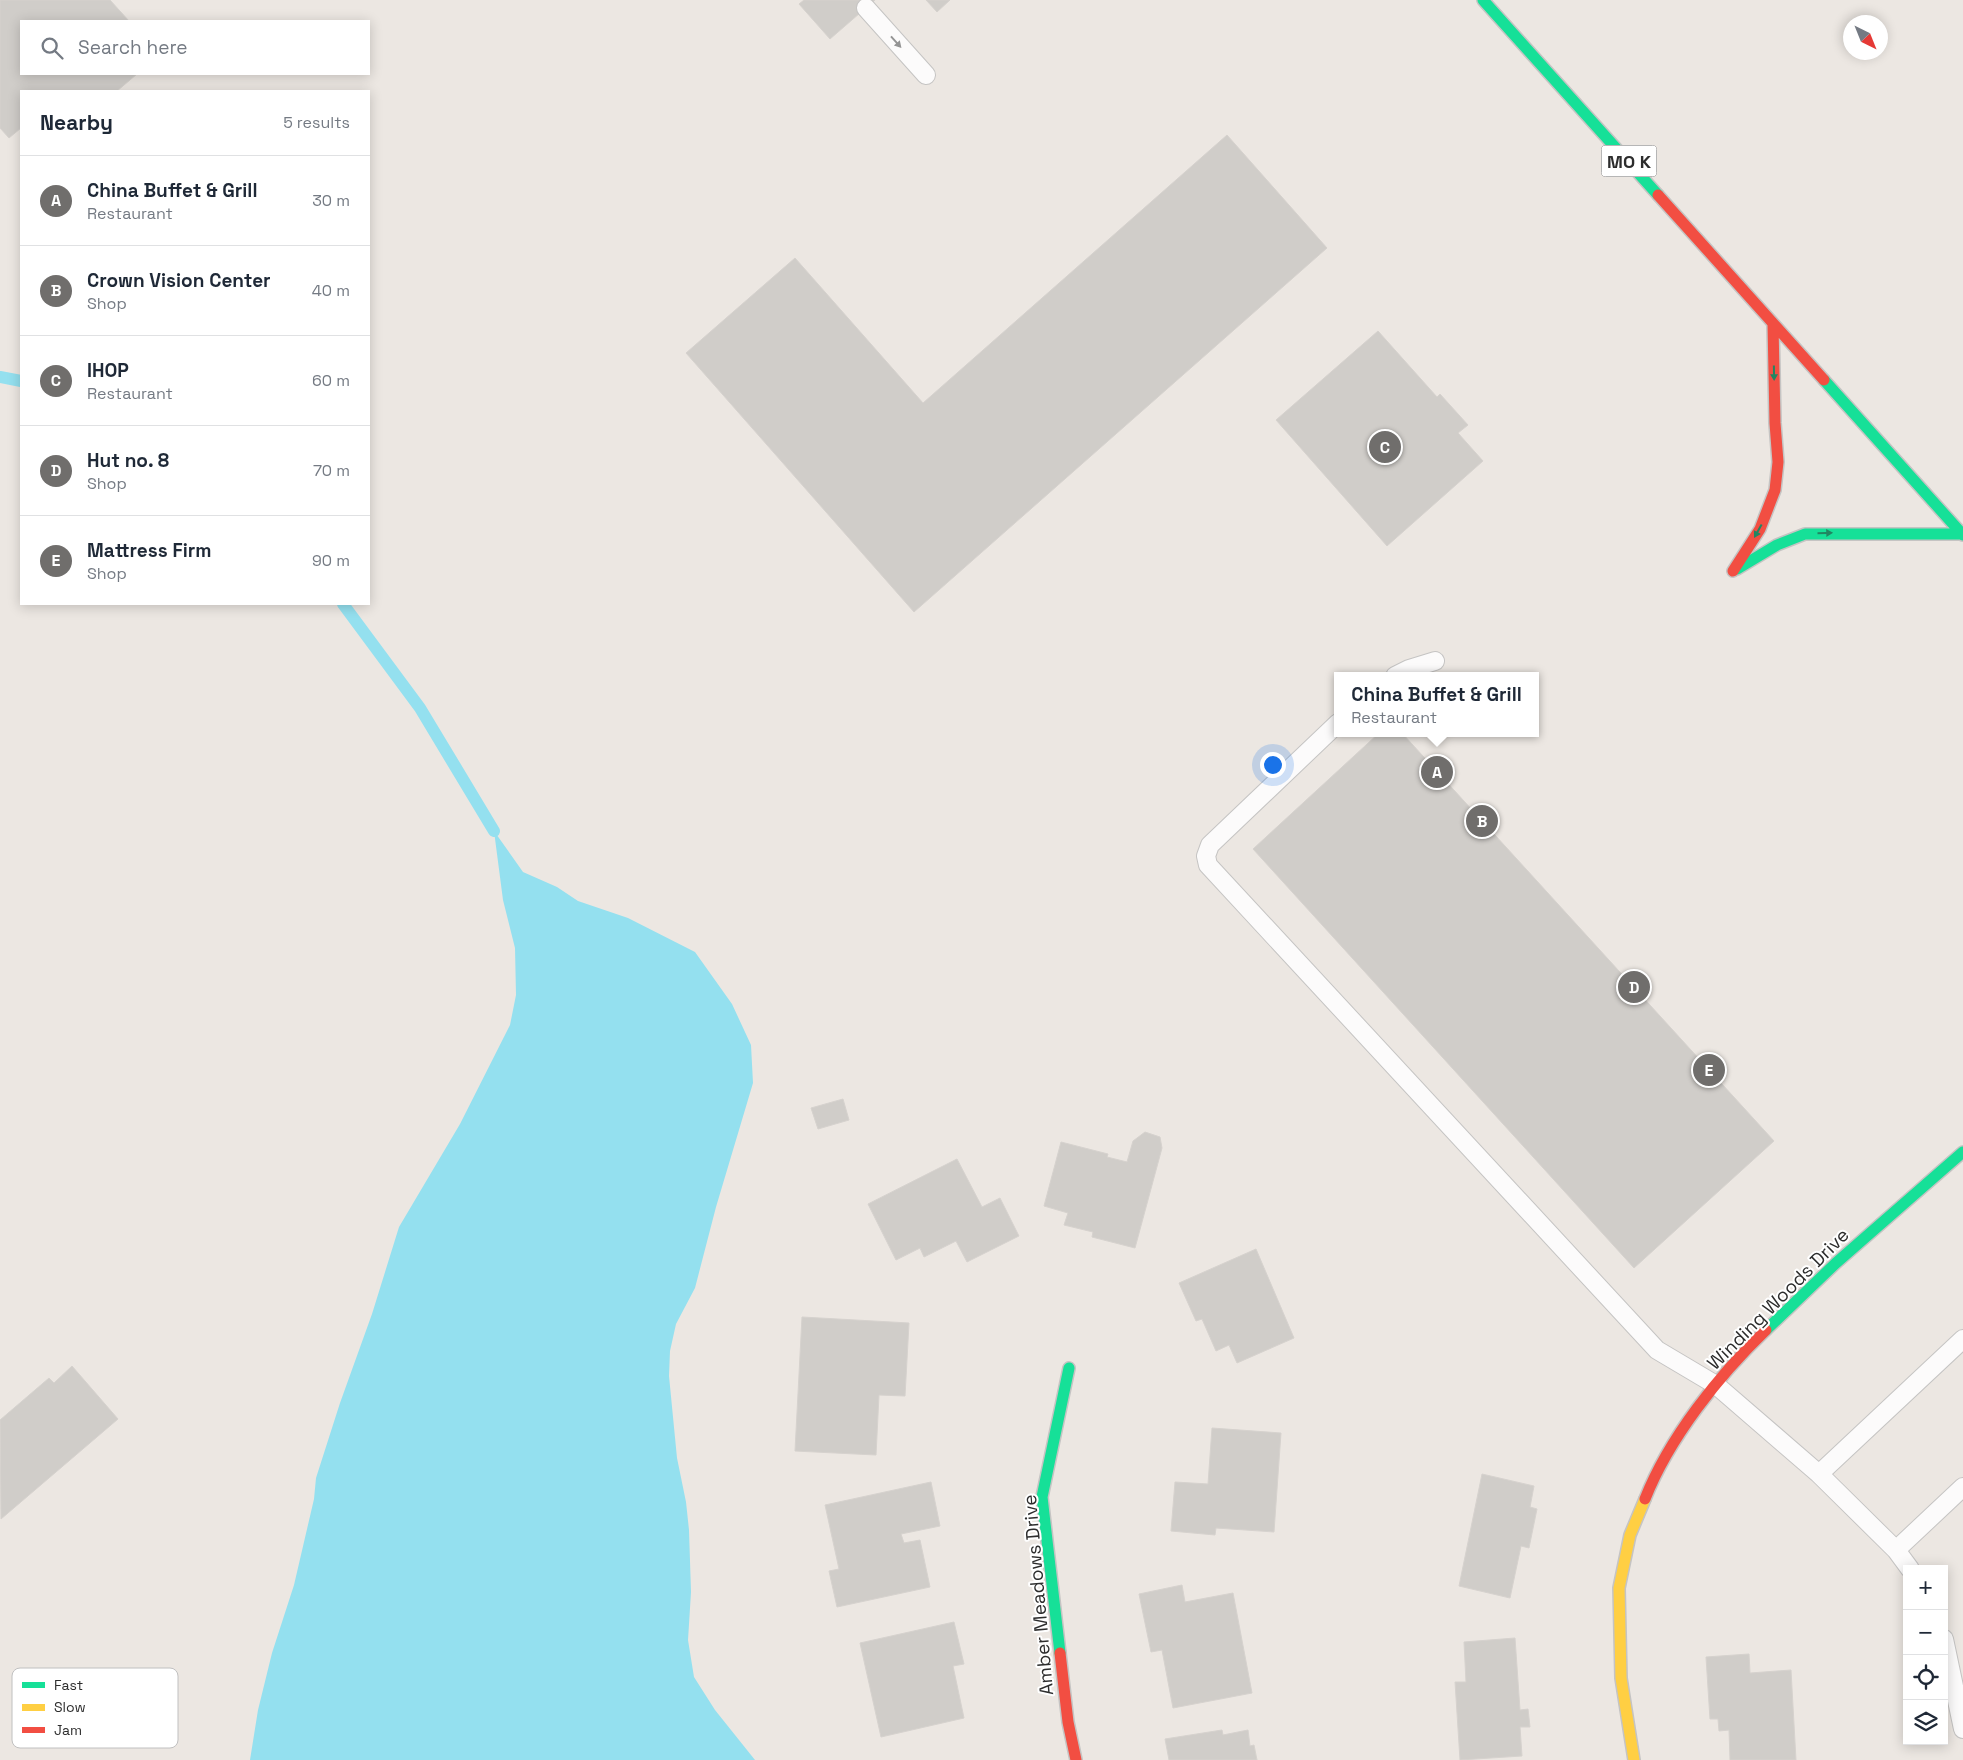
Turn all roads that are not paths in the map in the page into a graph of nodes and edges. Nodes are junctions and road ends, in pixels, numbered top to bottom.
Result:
1 (1483, 0) edge
2 (866, 8) dead end
3 (926, 75) dead end
4 (1773, 324) junction
5 (1962, 535) edge
6 (1435, 661) dead end
7 (1403, 672) edge
8 (1334, 727) edge
9 (1963, 1152) edge
10 (1963, 1339) edge
11 (1069, 1368) dead end
12 (1716, 1385) junction
13 (1818, 1474) junction
14 (1963, 1487) edge
15 (1896, 1550) junction
16 (1907, 1565) edge
17 (1947, 1655) edge
18 (1963, 1729) edge
19 (1076, 1760) edge
20 (1634, 1760) edge

1 - 4 main road, MO K
2 -> 3 lane
4 - 5 main road, MO K
4 -> 5 main road
6 - 7 lane
8 - 12 lane
9 - 12 main road, Winding Woods Drive
10 - 13 lane
11 - 19 main road, Amber Meadows Drive
12 - 13 lane
12 - 20 main road, Winding Woods Drive
13 - 15 lane
14 - 15 lane
15 - 16 lane
17 - 18 lane

